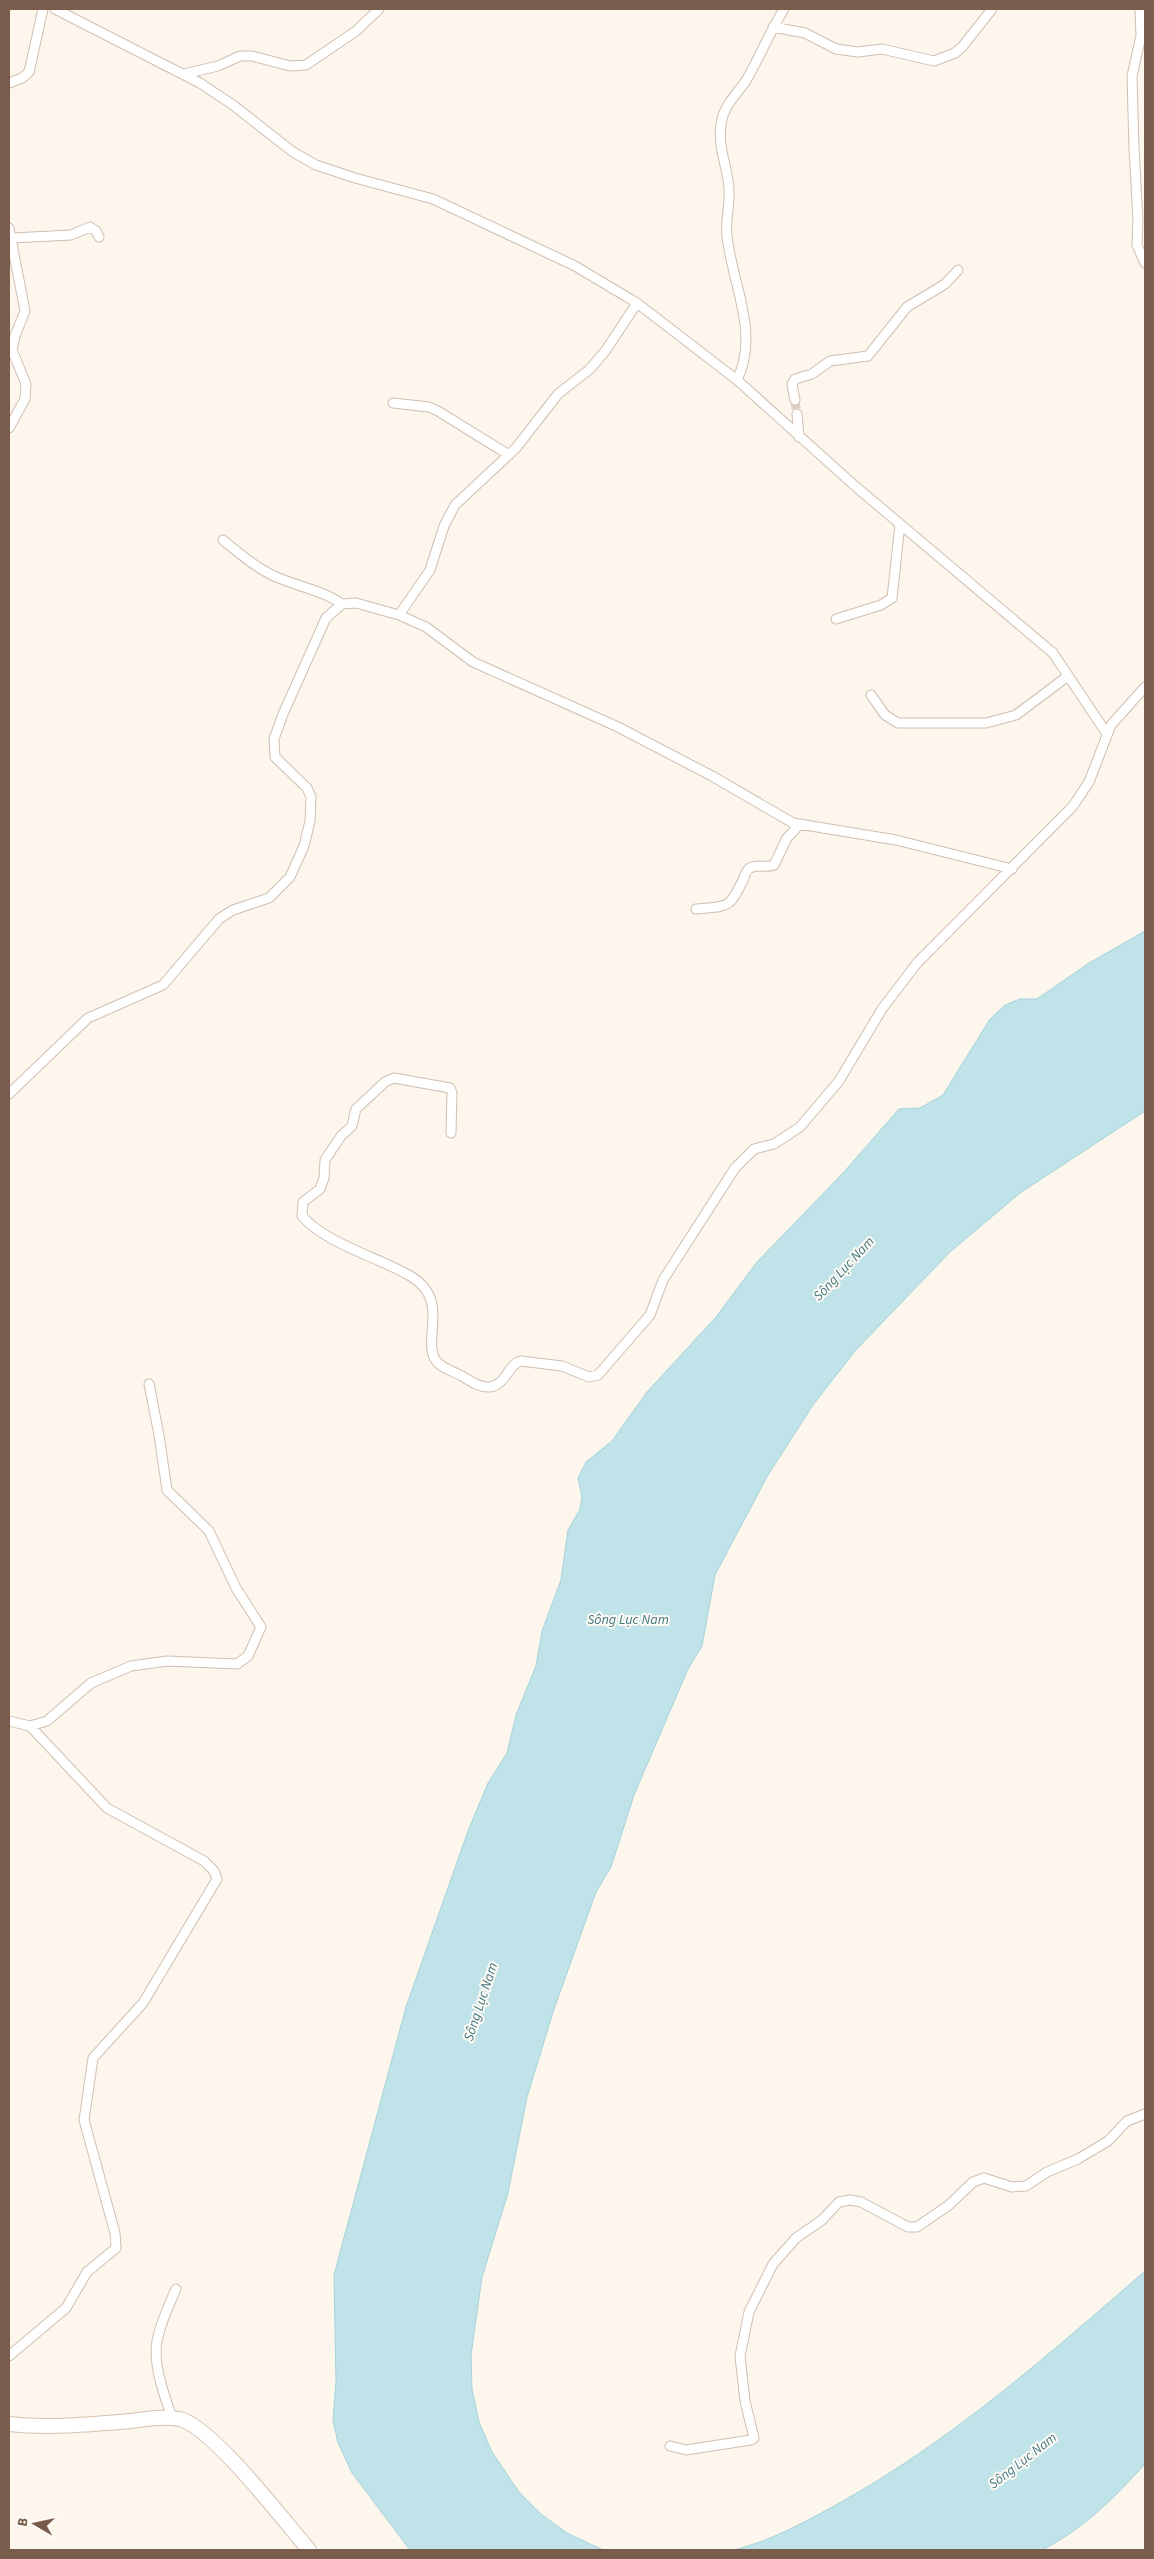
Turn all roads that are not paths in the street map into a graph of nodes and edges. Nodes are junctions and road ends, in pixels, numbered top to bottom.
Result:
1 (43, 9) edge
2 (55, 9) edge
3 (379, 9) edge
4 (784, 9) edge
5 (992, 9) edge
6 (1140, 9) edge
7 (773, 27) junction
8 (184, 74) junction
9 (9, 83) edge
10 (9, 228) edge
11 (12, 238) junction
12 (99, 238) dead end
13 (1145, 263) edge
14 (958, 270) dead end
15 (637, 303) junction
16 (737, 380) junction
17 (795, 400) tunnel mouth
18 (394, 403) dead end
19 (797, 414) tunnel mouth
20 (9, 428) edge
21 (799, 437) junction
22 (509, 455) junction
23 (900, 524) junction
24 (223, 540) dead end
25 (342, 604) junction
26 (398, 615) junction
27 (836, 619) dead end
28 (1068, 676) junction
29 (1145, 687) edge
30 (871, 695) dead end
31 (1107, 734) junction
32 (799, 824) junction
33 (1012, 869) junction
34 (696, 909) dead end
35 (9, 1094) edge
36 (451, 1133) dead end
37 (149, 1384) dead end
38 (9, 1722) edge
39 (30, 1726) junction
40 (1145, 2114) edge
41 (176, 2289) dead end
42 (9, 2356) edge
43 (172, 2418) junction
44 (9, 2424) edge
45 (670, 2446) dead end
46 (309, 2550) edge

1 - 9 street
2 - 8 street
3 - 8 street
4 - 7 street
5 - 7 street
6 - 13 street
7 - 16 street
8 - 15 street
10 - 11 street
11 - 12 street
11 - 20 street
14 - 17 street
15 - 16 street
15 - 22 street
16 - 21 street
18 - 22 street
19 - 21 street
21 - 23 street
22 - 26 street
23 - 27 street
23 - 28 street
24 - 25 street
25 - 26 street
25 - 35 street
26 - 32 street
28 - 30 street
28 - 31 street
29 - 31 street
31 - 33 street
32 - 33 street
32 - 34 street
33 - 36 street
37 - 39 street
38 - 39 street
39 - 42 street
40 - 45 street
41 - 43 street
43 - 44 street
43 - 46 street

